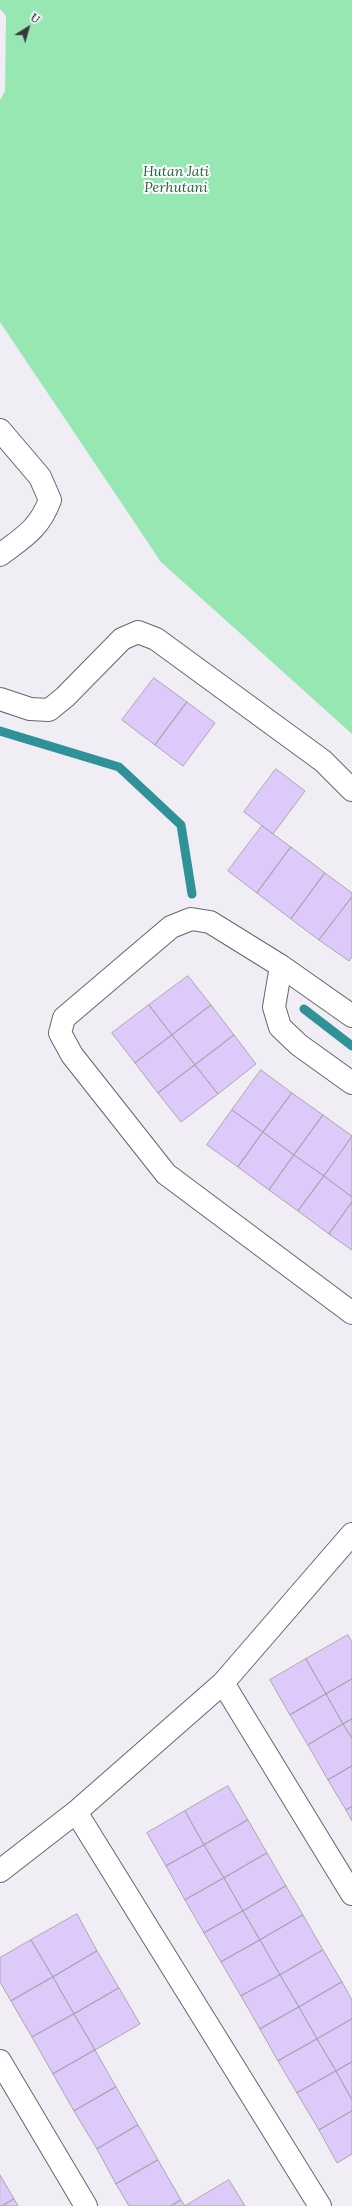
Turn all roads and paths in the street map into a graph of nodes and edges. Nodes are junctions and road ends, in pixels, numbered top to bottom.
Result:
1 (0, 430) edge
2 (0, 554) edge
3 (0, 699) edge
4 (352, 790) edge
5 (281, 966) junction
6 (352, 1016) edge
7 (352, 1083) edge
8 (352, 1313) edge
9 (352, 1534) edge
10 (223, 1683) junction
11 (76, 1812) junction
12 (0, 1871) edge
13 (352, 1894) edge
14 (0, 2061) edge
15 (86, 2206) edge
16 (320, 2206) edge

1 - 2 street
3 - 4 street
5 - 6 street
5 - 7 street
5 - 8 street
9 - 10 street
10 - 11 street
10 - 13 street
11 - 12 street
11 - 16 street
14 - 15 street

